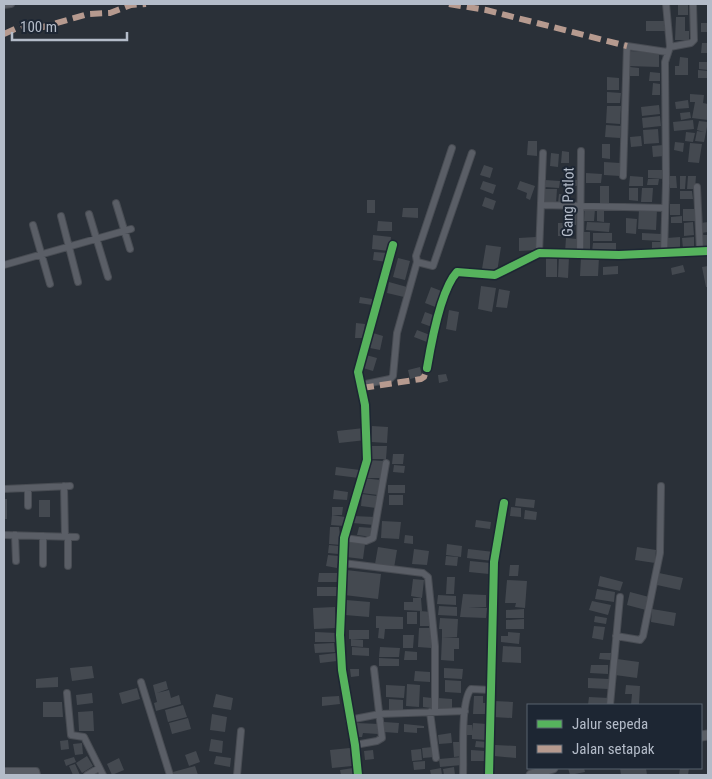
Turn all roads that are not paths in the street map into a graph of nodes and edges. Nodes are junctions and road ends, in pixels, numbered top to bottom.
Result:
1 (11, 4) edge
2 (666, 4) edge
3 (693, 4) edge
4 (4, 5) edge
5 (668, 49) junction
6 (452, 148) dead end
7 (582, 151) dead end
8 (472, 153) dead end
9 (544, 153) dead end
10 (623, 176) dead end
11 (697, 187) dead end
12 (116, 203) dead end
13 (542, 205) junction
14 (581, 206) junction
15 (665, 208) junction
16 (89, 214) dead end
17 (61, 216) dead end
18 (33, 224) dead end
19 (128, 230) junction
20 (96, 239) junction
21 (393, 245) dead end
22 (69, 246) junction
23 (130, 249) dead end
24 (700, 251) junction
25 (708, 251) edge
26 (539, 253) junction
27 (42, 254) junction
28 (580, 254) junction
29 (664, 254) junction
30 (417, 262) junction
31 (4, 265) edge
32 (108, 278) dead end
33 (78, 282) dead end
34 (50, 284) dead end
35 (427, 368) dead end
36 (361, 385) junction
37 (386, 463) dead end
38 (661, 486) dead end
39 (28, 488) junction
40 (4, 489) edge
41 (504, 503) dead end
42 (28, 506) dead end
43 (4, 535) edge
44 (15, 535) junction
45 (43, 536) junction
46 (66, 537) junction
47 (76, 537) dead end
48 (344, 538) junction
49 (16, 561) dead end
50 (344, 563) junction
51 (43, 564) dead end
52 (68, 566) dead end
53 (620, 597) dead end
54 (616, 636) junction
55 (374, 669) dead end
56 (142, 682) dead end
57 (491, 690) junction
58 (67, 693) dead end
59 (610, 704) edge
60 (465, 711) junction
61 (433, 712) junction
62 (380, 714) junction
63 (349, 720) junction
64 (241, 731) dead end
65 (355, 745) junction
66 (436, 758) dead end
67 (99, 768) junction
68 (4, 771) edge
69 (549, 771) edge
70 (37, 775) edge
71 (87, 775) edge
72 (103, 775) edge
73 (170, 775) edge
74 (237, 775) edge
75 (358, 775) edge
76 (463, 775) edge
77 (489, 775) edge
78 (530, 775) edge

1 - 4 street
2 - 5 street
3 - 5 street
5 - 10 street
5 - 15 street
6 - 30 street
7 - 14 street, Gang Potlot
8 - 30 street
9 - 13 street
11 - 24 street
12 - 19 street
13 - 14 street
13 - 26 street
14 - 15 street
14 - 28 street, Gang Potlot
15 - 29 street
16 - 20 street
17 - 22 street
18 - 27 street
19 - 20 street
19 - 23 street
20 - 22 street
20 - 32 street
21 - 36 street
22 - 27 street
22 - 33 street
24 - 25 street
24 - 29 street
26 - 28 street
26 - 35 street
27 - 31 street
27 - 34 street
28 - 29 street
30 - 36 street
36 - 48 street
37 - 48 street
38 - 54 street
39 - 40 street
39 - 42 street
39 - 46 street
41 - 57 street
43 - 44 street
44 - 45 street
44 - 49 street
45 - 46 street
45 - 51 street
46 - 47 street
46 - 52 street
48 - 50 street
50 - 61 street
50 - 63 street
53 - 54 street
54 - 59 street
55 - 62 street
56 - 73 street
57 - 60 street
57 - 77 street
58 - 67 street
60 - 61 street
60 - 76 street
61 - 62 street
61 - 66 street
62 - 63 street
62 - 65 street
63 - 65 street
64 - 74 street
65 - 75 street
67 - 71 street
67 - 72 street
68 - 70 street
69 - 78 street

